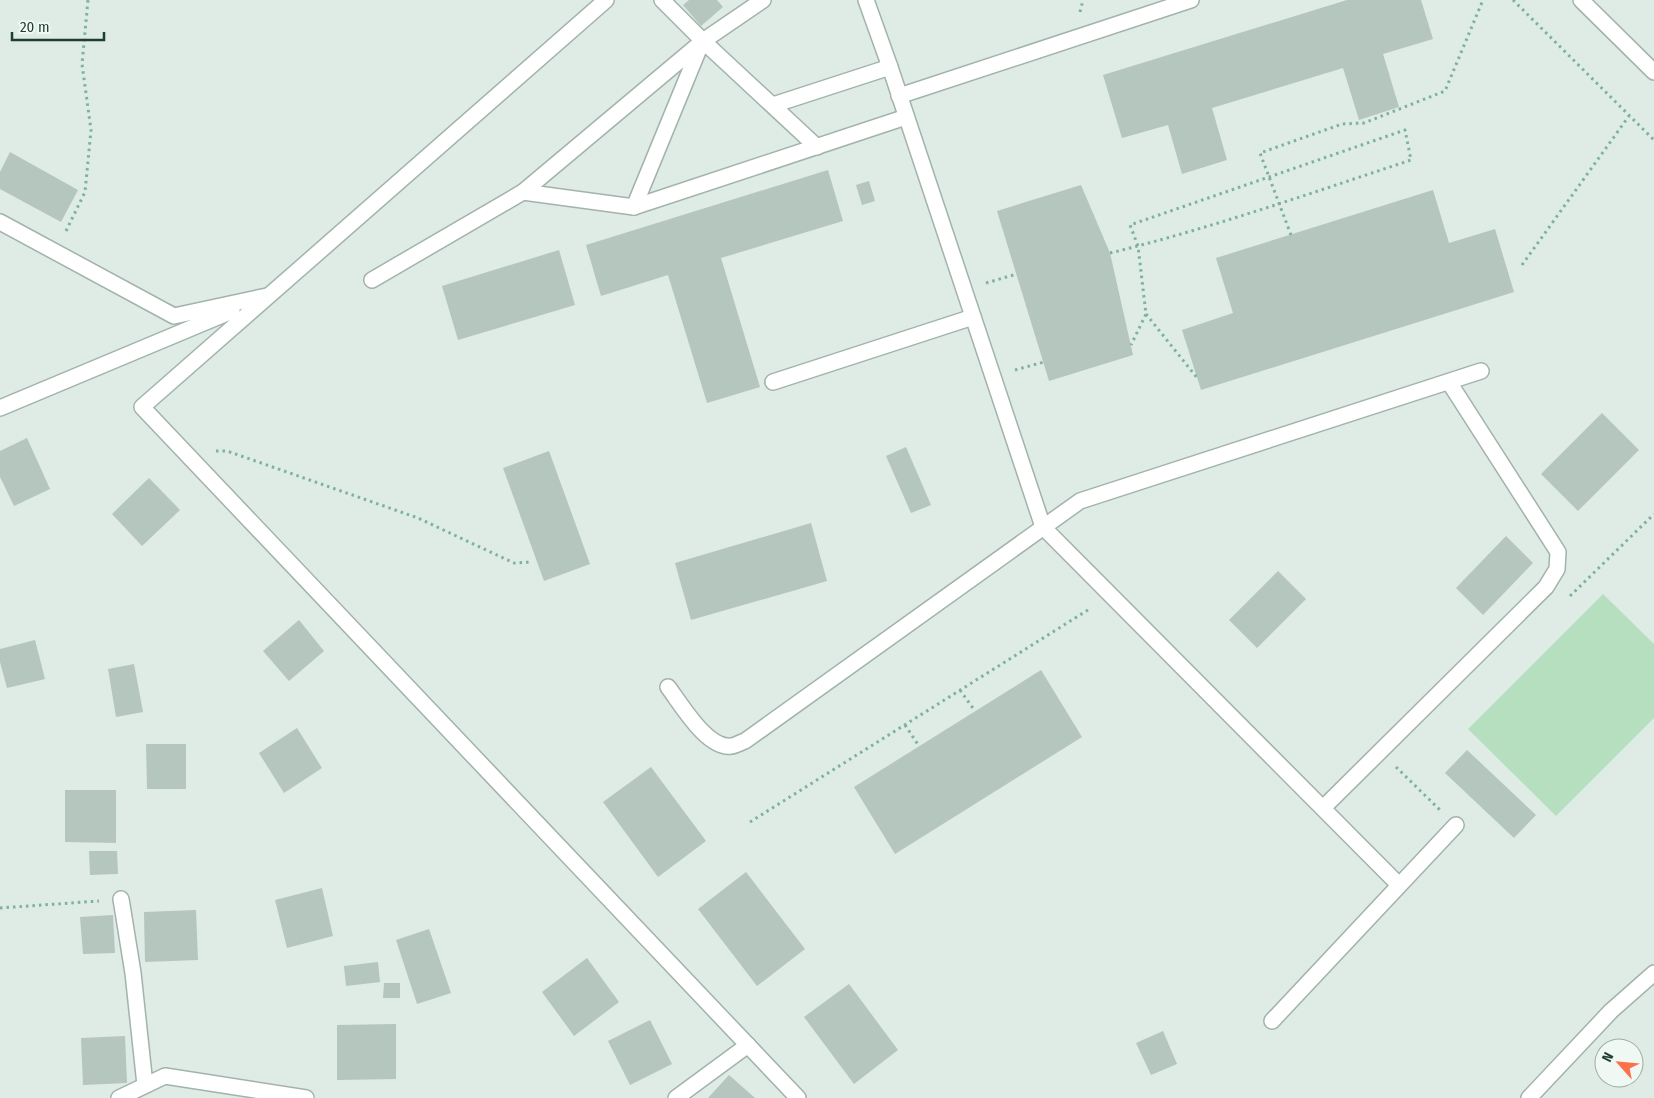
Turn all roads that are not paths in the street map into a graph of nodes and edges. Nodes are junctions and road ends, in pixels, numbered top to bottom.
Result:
1 (606, 0) edge
2 (662, 0) edge
3 (763, 0) edge
4 (866, 0) edge
5 (1190, 0) edge
6 (1581, 0) edge
7 (702, 41) junction
8 (890, 67) junction
9 (1654, 72) edge
10 (899, 96) junction
11 (773, 105) junction
12 (906, 117) junction
13 (817, 147) junction
14 (523, 192) junction
15 (634, 207) junction
16 (0, 222) edge
17 (372, 280) dead end
18 (268, 296) junction
19 (973, 317) junction
20 (1481, 371) dead end
21 (773, 382) dead end
22 (1449, 382) junction
23 (0, 408) edge
24 (1043, 526) junction
25 (668, 687) dead end
26 (1324, 808) junction
27 (1456, 825) road end
28 (1399, 885) junction
29 (122, 900) road end
30 (1654, 973) edge
31 (1272, 1021) dead end
32 (748, 1045) junction
33 (145, 1085) junction
34 (118, 1098) edge
35 (306, 1098) edge
36 (676, 1098) edge
37 (798, 1098) edge
38 (1528, 1098) edge

1 - 18 street
2 - 7 street
3 - 7 street
4 - 8 street
5 - 10 street
6 - 9 street
7 - 11 street
7 - 14 street
7 - 15 street
8 - 10 street
8 - 11 street
10 - 12 street
11 - 13 street
12 - 13 street
12 - 19 street
13 - 15 street
14 - 15 street
14 - 17 street
16 - 18 street
18 - 23 street
18 - 32 street
19 - 21 street
19 - 24 street
20 - 22 street
22 - 24 street
22 - 26 street
24 - 25 street
24 - 26 street
26 - 28 street
27 - 28 street
28 - 31 street
29 - 33 street
30 - 38 street
32 - 36 street
32 - 37 street
33 - 34 street
33 - 35 street

